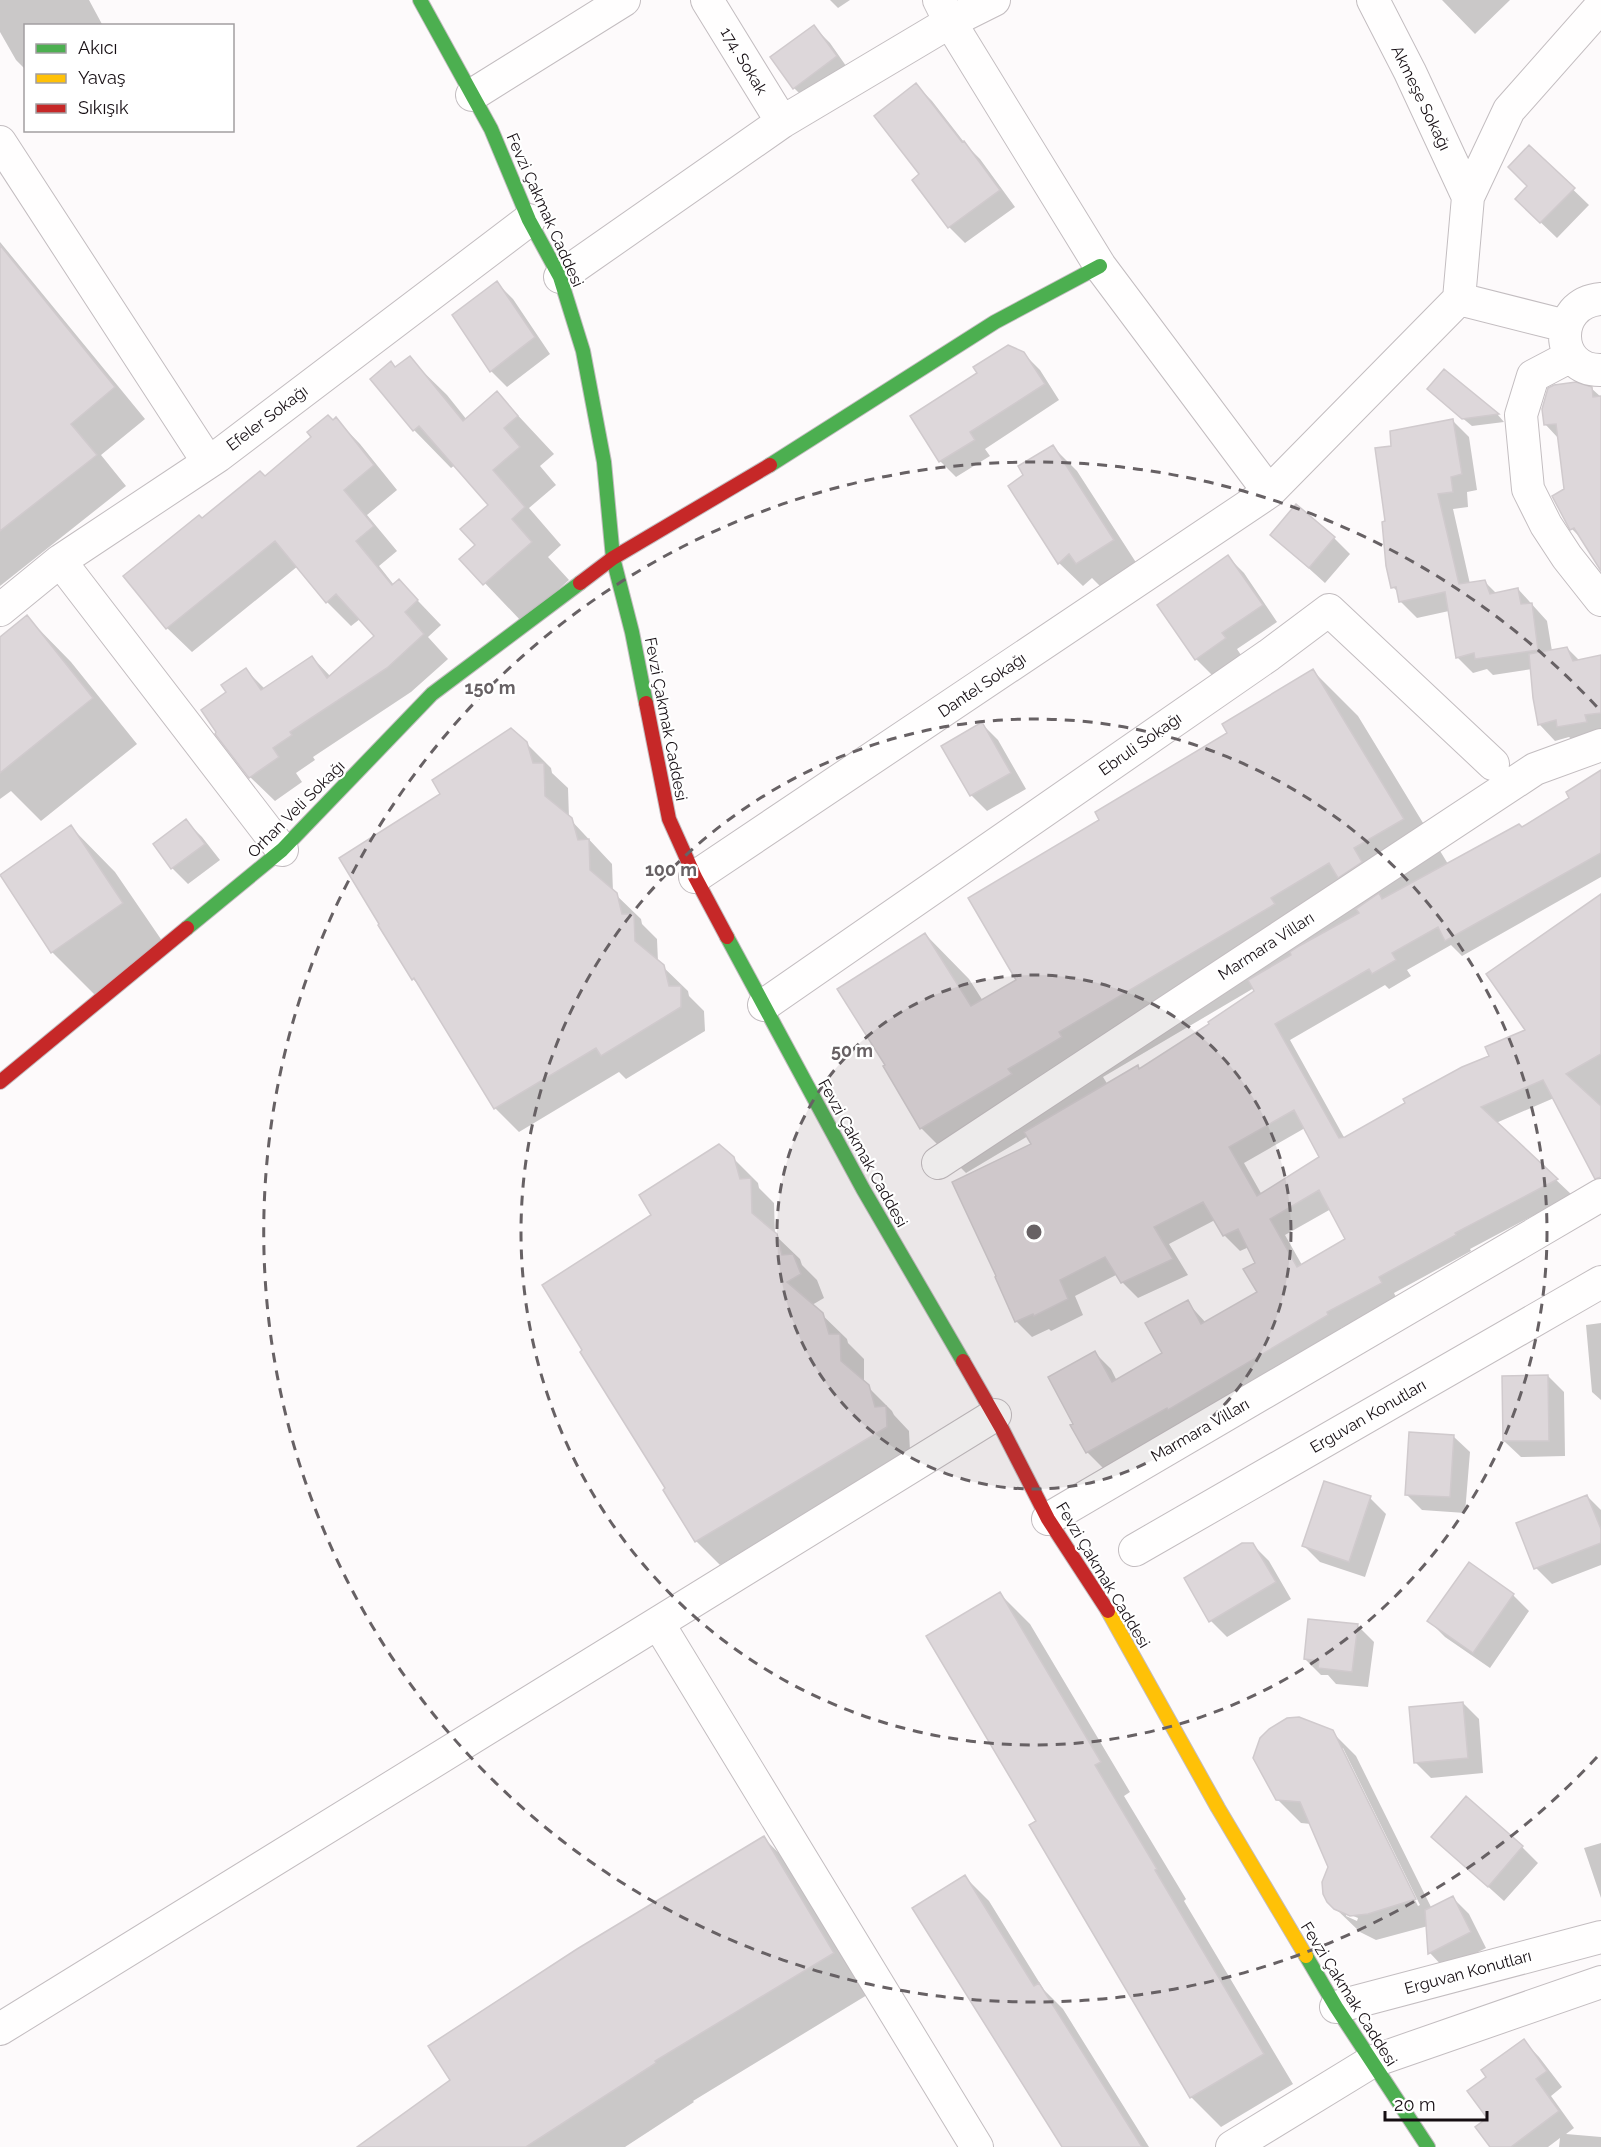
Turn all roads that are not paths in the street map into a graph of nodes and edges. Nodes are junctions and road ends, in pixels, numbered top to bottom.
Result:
1 (420, 0) edge
2 (624, 0) edge
3 (707, 0) edge
4 (994, 0) edge
5 (1373, 0) edge
6 (1601, 6) edge
7 (944, 11) edge
8 (472, 95) junction
9 (782, 122) junction
10 (0, 142) edge
11 (1468, 197) junction
12 (529, 220) junction
13 (1100, 266) junction
14 (560, 277) junction
15 (1459, 298) junction
16 (1601, 299) edge
17 (1566, 326) junction
18 (1571, 356) junction
19 (1601, 370) edge
20 (208, 462) junction
21 (1269, 492) junction
22 (613, 558) junction
23 (60, 561) junction
24 (1601, 600) edge
25 (0, 610) edge
26 (1601, 745) edge
27 (1493, 764) dead end
28 (282, 850) junction
29 (695, 877) junction
30 (764, 1005) junction
31 (0, 1082) edge
32 (938, 1163) dead end
33 (1601, 1195) edge
34 (1601, 1282) edge
35 (994, 1415) junction
36 (1048, 1519) junction
37 (1135, 1550) dead end
38 (658, 1623) junction
39 (1601, 1937) edge
40 (1601, 1982) edge
41 (1336, 2007) junction
42 (0, 2029) edge
43 (1371, 2062) junction
44 (976, 2147) edge
45 (1232, 2147) edge
46 (1428, 2147) edge

1 - 8 street, Fevzi Çakmak Caddesi
2 - 8 street
3 - 9 street, 174. Sokak
4 - 7 street
5 - 11 street, Akmeşe Sokağı
6 - 11 street
7 - 9 street
7 - 13 street
8 - 12 street, Fevzi Çakmak Caddesi
9 - 14 street
10 - 20 street
11 - 15 street
12 - 14 street, Fevzi Çakmak Caddesi
12 - 20 street, Efeler Sokağı
13 - 21 street
13 - 22 street, Orhan Veli Sokağı
14 - 22 street, Fevzi Çakmak Caddesi
15 - 17 street
15 - 21 street, Dantel Sokağı
16 - 17 street
17 - 18 street
18 - 19 street
18 - 24 street
20 - 23 street, Efeler Sokağı
21 - 29 street, Dantel Sokağı
22 - 28 street, Orhan Veli Sokağı
22 - 29 street, Fevzi Çakmak Caddesi
23 - 25 street, Efeler Sokağı
23 - 28 street
26 - 32 street, Marmara Vilları
27 - 30 street, Ebruli Sokağı
28 - 31 street, Orhan Veli Sokağı
29 - 30 street, Fevzi Çakmak Caddesi
30 - 35 street, Fevzi Çakmak Caddesi
33 - 36 street, Marmara Vilları
34 - 37 street, Erguvan Konutları
35 - 36 street, Fevzi Çakmak Caddesi
35 - 38 street
36 - 41 street, Fevzi Çakmak Caddesi
38 - 42 street
38 - 44 street
39 - 41 street, Erguvan Konutları
40 - 43 street
41 - 43 street, Fevzi Çakmak Caddesi
43 - 45 street
43 - 46 street, Fevzi Çakmak Caddesi

